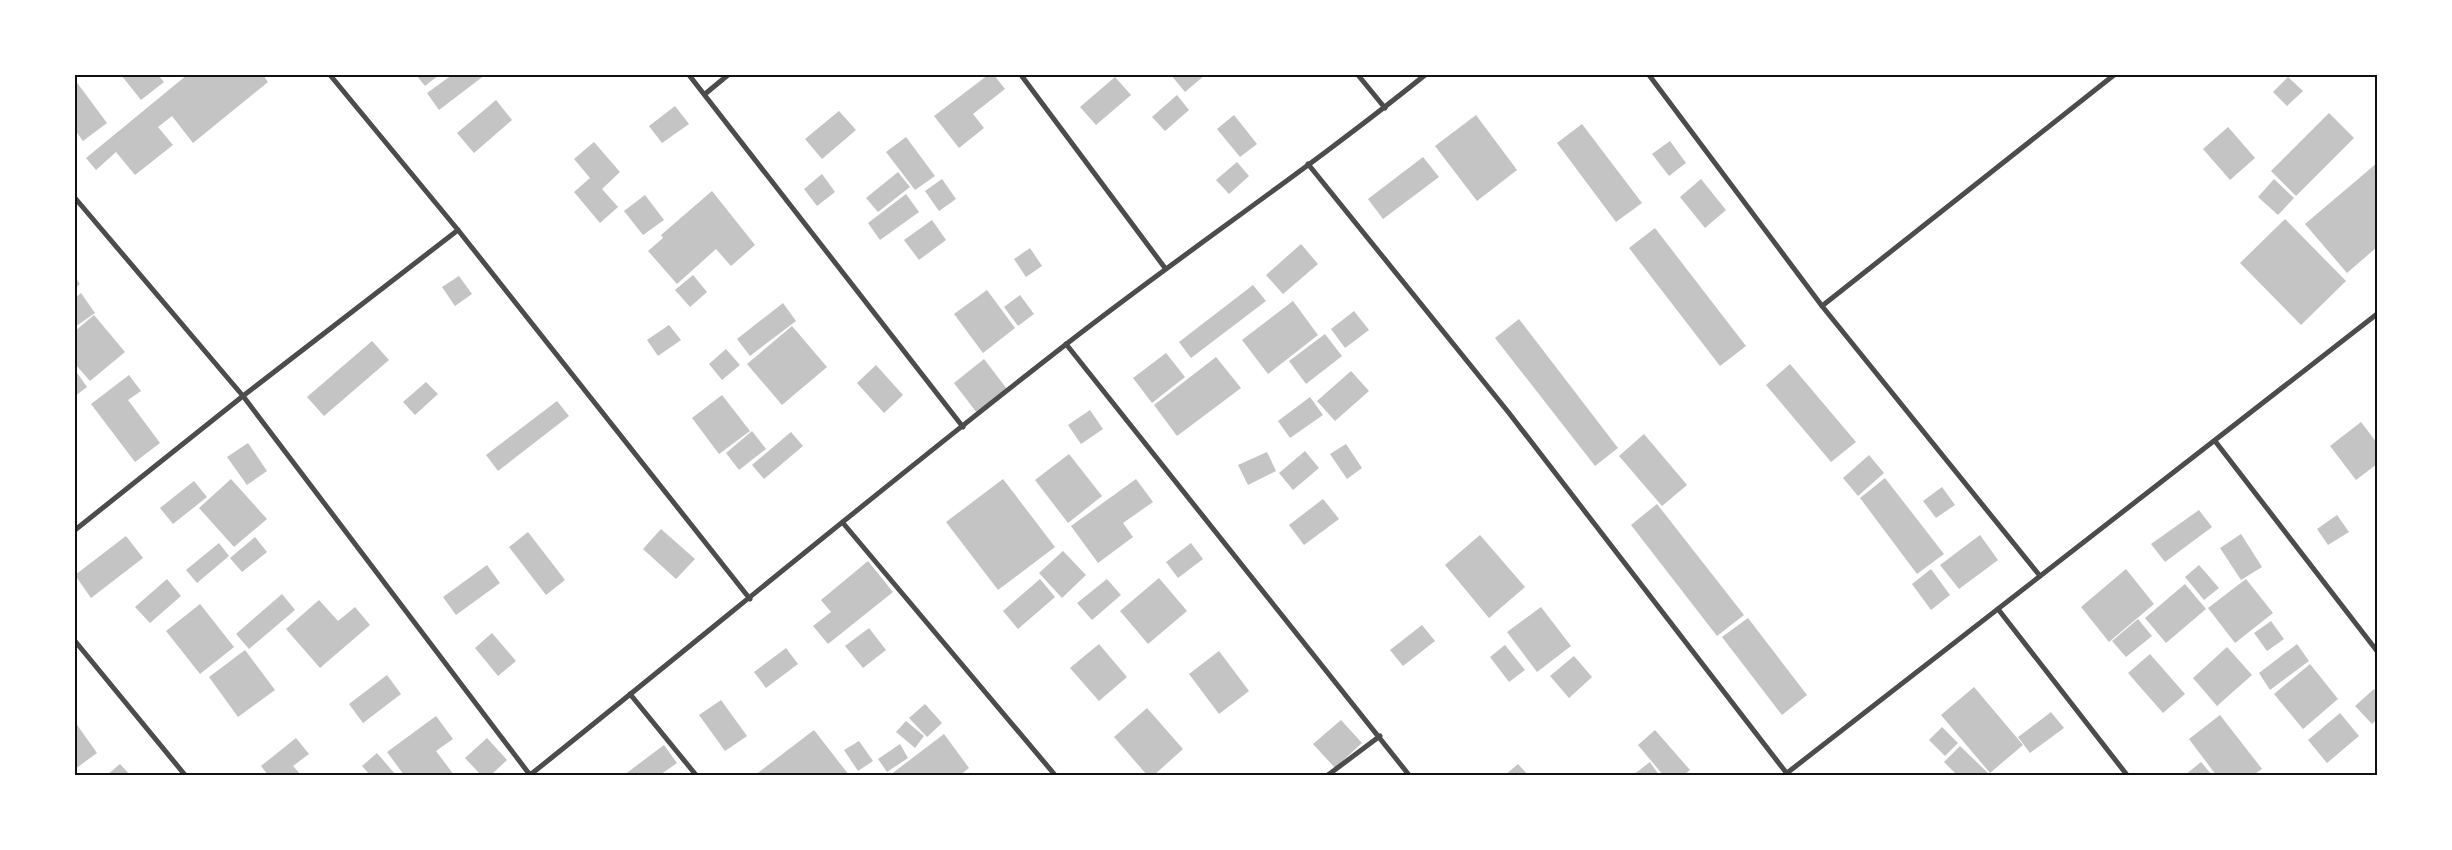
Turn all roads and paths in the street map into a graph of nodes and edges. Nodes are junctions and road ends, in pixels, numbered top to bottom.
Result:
1 (330, 75) edge
2 (689, 75) edge
3 (728, 75) edge
4 (1021, 75) edge
5 (1358, 75) edge
6 (1426, 75) edge
7 (1649, 75) edge
8 (2114, 75) edge
9 (705, 94) junction
10 (1384, 108) junction
11 (1308, 164) junction
12 (75, 198) edge
13 (458, 230) junction
14 (1165, 268) junction
15 (1822, 306) junction
16 (2377, 314) edge
17 (1066, 344) junction
18 (243, 396) junction
19 (963, 427) junction
20 (2214, 441) junction
21 (844, 523) junction
22 (75, 530) edge
23 (2040, 576) junction
24 (750, 599) junction
25 (1998, 609) junction
26 (75, 641) edge
27 (2377, 651) edge
28 (630, 694) junction
29 (1380, 736) junction
30 (1788, 774) edge
31 (185, 775) edge
32 (696, 775) edge
33 (1055, 775) edge
34 (1328, 775) edge
35 (1409, 775) edge
36 (2127, 775) edge

1 - 13 street
2 - 9 street
3 - 9 street
4 - 14 street
5 - 10 street
6 - 10 street
7 - 15 street
8 - 15 street
9 - 19 street
10 - 11 street
11 - 14 street
11 - 30 street
12 - 18 street
13 - 18 street
13 - 24 street
14 - 17 street
15 - 23 street
16 - 20 street
17 - 19 street
17 - 29 street
18 - 22 street
18 - 28 street
19 - 21 street
20 - 23 street
20 - 27 street
21 - 24 street
21 - 33 street
23 - 25 street
24 - 28 street
25 - 30 street
25 - 36 street
26 - 31 street
28 - 32 street
29 - 34 street
29 - 35 street

